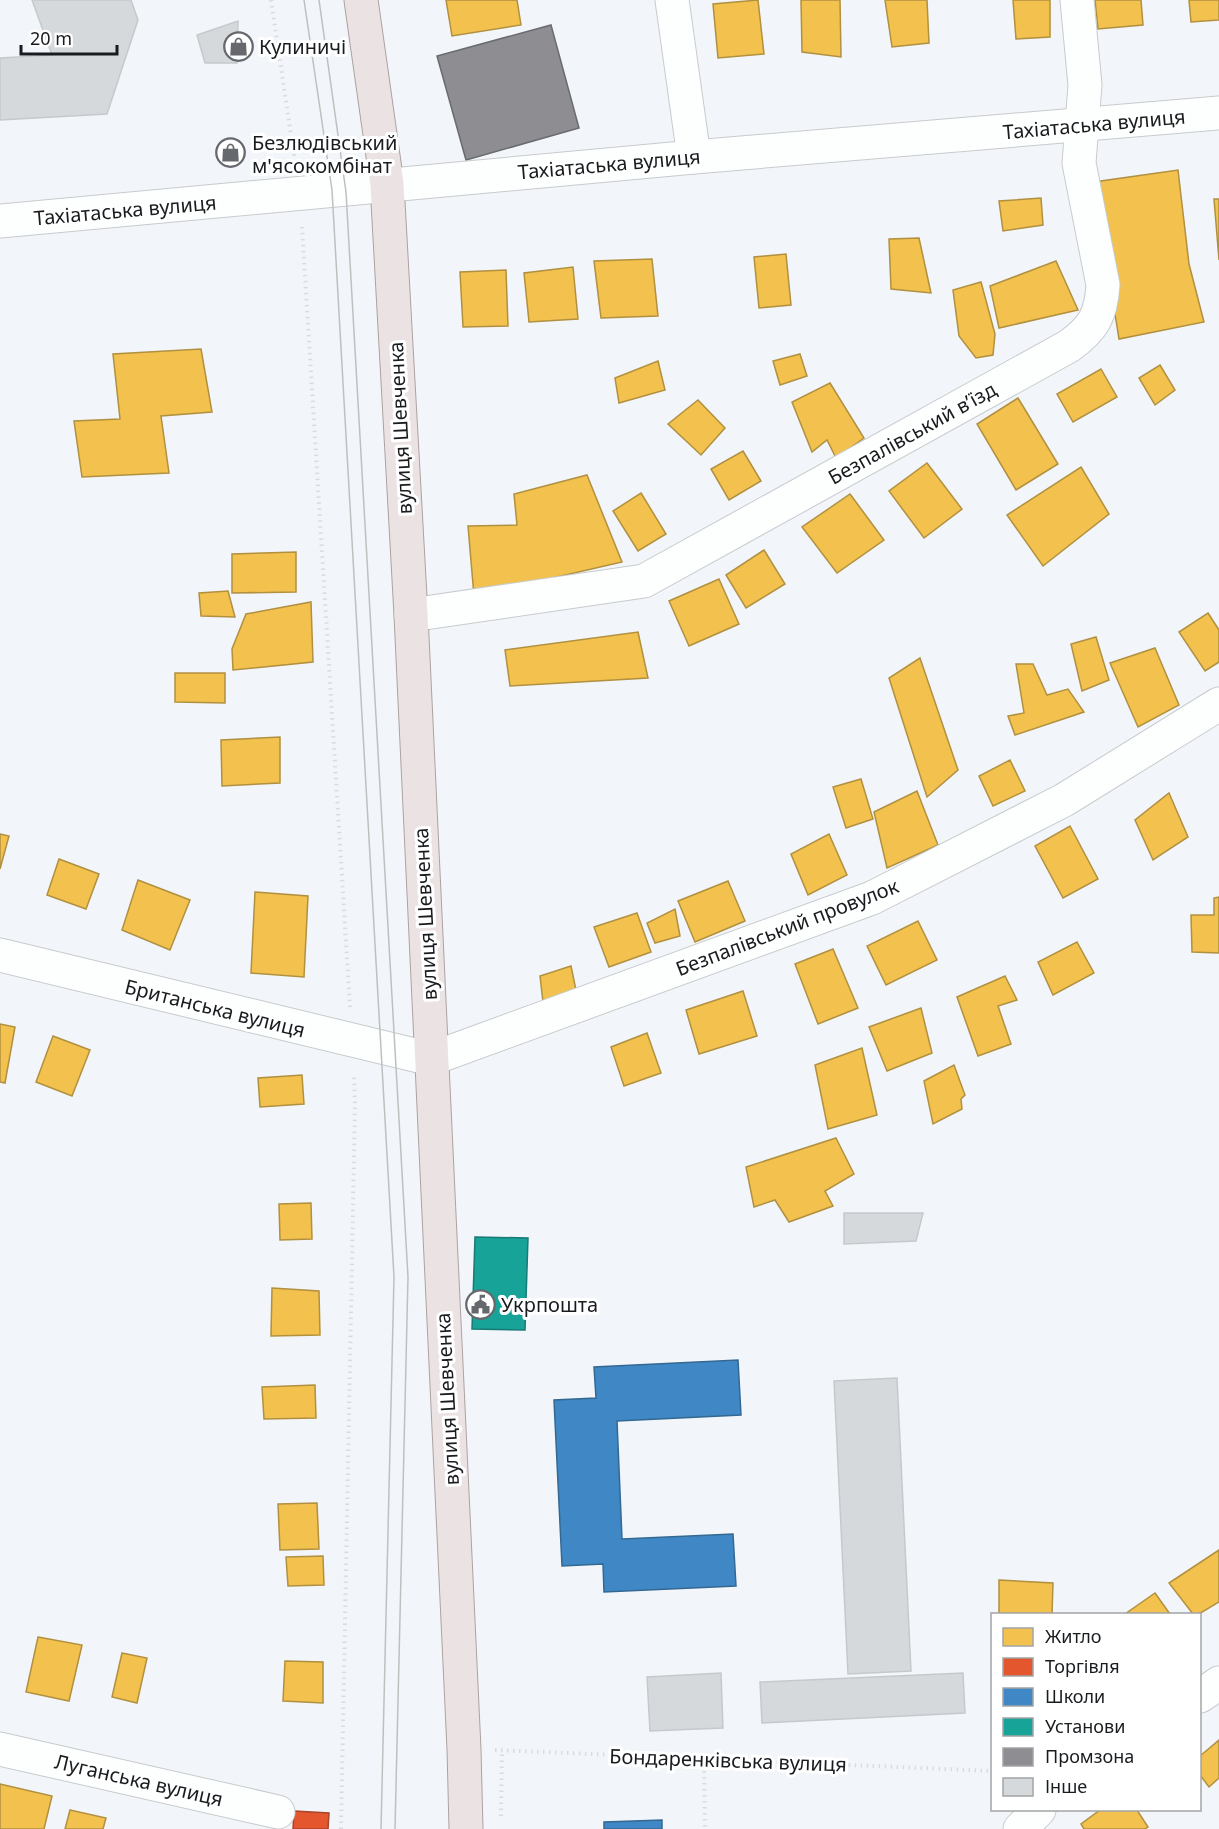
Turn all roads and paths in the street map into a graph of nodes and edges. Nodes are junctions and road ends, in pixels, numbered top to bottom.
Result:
1 (272, 0) edge
2 (361, 0) edge
3 (672, 0) edge
4 (1077, 0) edge
5 (1219, 113) edge
6 (1082, 124) junction
7 (694, 157) junction
8 (387, 184) junction
9 (300, 194) junction
10 (0, 221) edge
11 (411, 615) junction
12 (1219, 704) edge
13 (0, 955) edge
14 (352, 1041) junction
15 (431, 1059) junction
16 (1219, 1683) edge
17 (1201, 1695) edge
18 (0, 1749) edge
19 (464, 1749) junction
20 (502, 1750) junction
21 (704, 1759) junction
22 (991, 1771) edge
23 (1037, 1811) edge
24 (278, 1812) dead end
25 (501, 1818) dead end
26 (341, 1829) edge
27 (466, 1829) edge
28 (705, 1829) edge
29 (1020, 1829) edge

1 - 9 path
2 - 8 main road, вулиця Шевченка
3 - 7 street
4 - 6 street, Безпалівський в’їзд
5 - 6 street, Тахіатаська вулиця
6 - 7 street, Тахіатаська вулиця
6 - 11 street, Безпалівський в’їзд
7 - 8 street, Тахіатаська вулиця
8 - 9 street, Тахіатаська вулиця
8 - 11 main road, вулиця Шевченка
9 - 10 street, Тахіатаська вулиця
9 - 14 path
11 - 15 main road, вулиця Шевченка
12 - 15 street, Безпалівський провулок
13 - 14 street, Британська вулиця
14 - 15 street, Британська вулиця
14 - 26 path
15 - 19 main road, вулиця Шевченка
16 - 17 street
18 - 24 street, Луганська вулиця
19 - 20 path, Бондаренківська вулиця
19 - 27 main road, вулиця Шевченка
20 - 21 path, Бондаренківська вулиця
20 - 25 path
21 - 22 path, Бондаренківська вулиця
21 - 28 path
23 - 29 street

